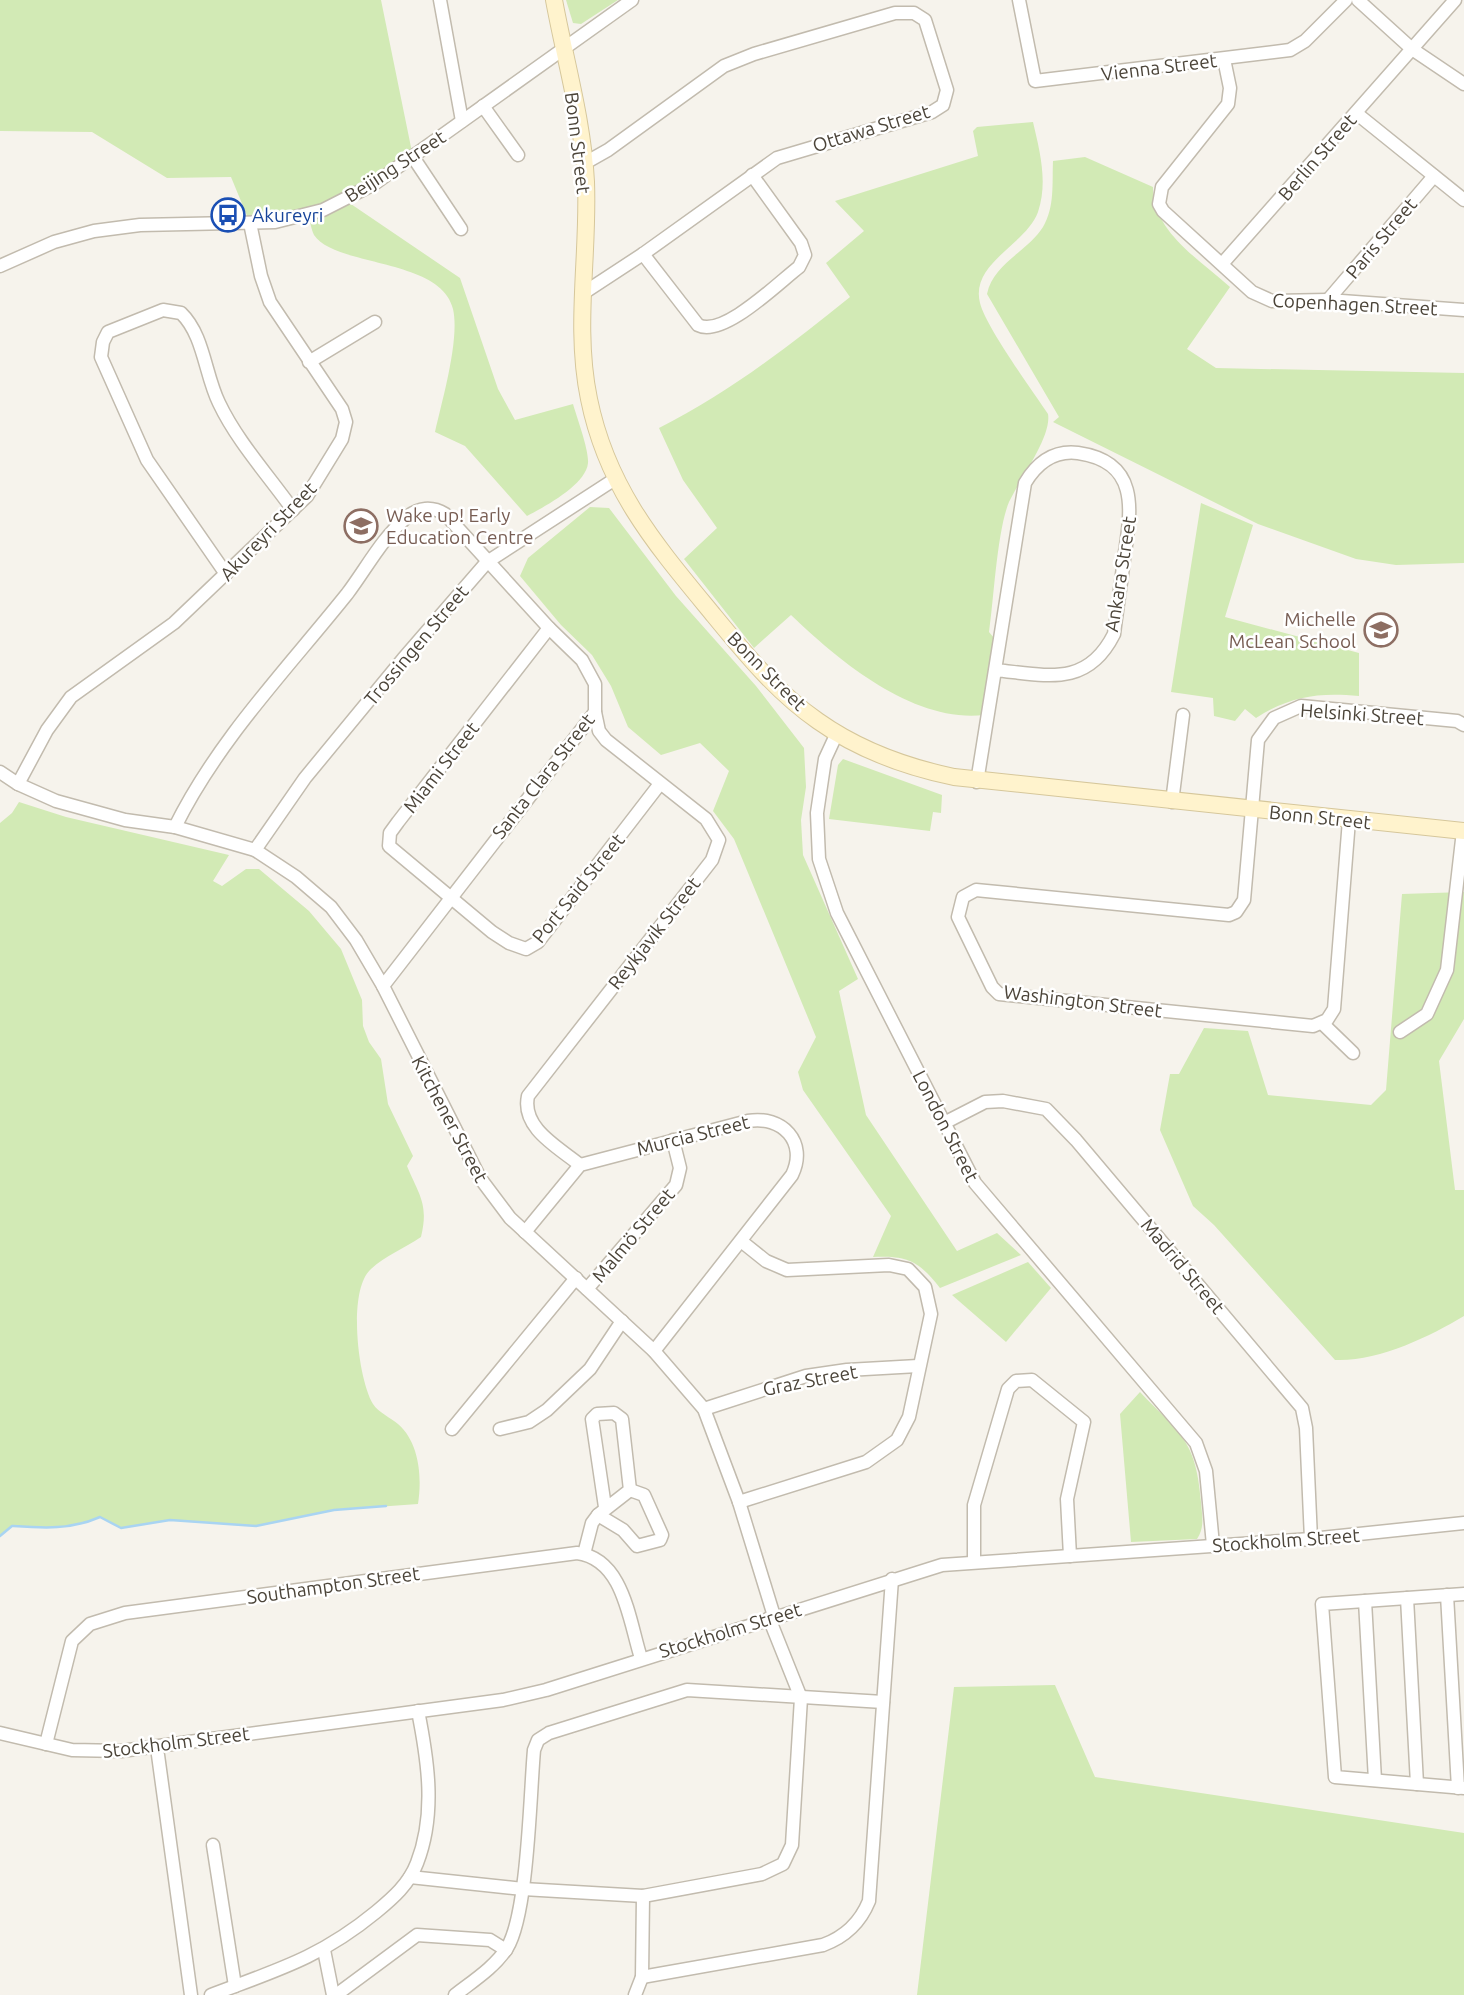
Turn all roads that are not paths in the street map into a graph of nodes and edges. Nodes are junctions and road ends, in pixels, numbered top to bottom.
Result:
1 (440, 0) edge
2 (554, 0) edge
3 (632, 0) edge
4 (1019, 0) edge
5 (1346, 0) edge
6 (1358, 0) edge
7 (1455, 0) edge
8 (563, 48) junction
9 (1412, 50) junction
10 (1224, 59) junction
11 (1464, 84) edge
12 (483, 106) junction
13 (1356, 113) junction
14 (462, 121) junction
15 (518, 155) dead end
16 (413, 157) junction
17 (585, 163) junction
18 (752, 175) junction
19 (1433, 176) junction
20 (1464, 200) edge
21 (250, 223) junction
22 (461, 229) dead end
23 (643, 254) junction
24 (1222, 264) junction
25 (0, 266) edge
26 (582, 294) junction
27 (1328, 300) junction
28 (1464, 310) edge
29 (375, 322) dead end
30 (309, 362) junction
31 (615, 479) junction
32 (293, 510) junction
33 (487, 562) junction
34 (226, 574) junction
35 (549, 628) junction
36 (995, 670) junction
37 (595, 712) junction
38 (1183, 715) dead end
39 (1464, 725) edge
40 (837, 733) junction
41 (0, 772) edge
42 (978, 782) junction
43 (18, 784) junction
44 (659, 785) junction
45 (1172, 802) junction
46 (1250, 810) junction
47 (1349, 820) junction
48 (175, 827) junction
49 (1463, 831) edge
50 (255, 850) junction
51 (450, 896) junction
52 (383, 986) junction
53 (1322, 1023) junction
54 (1400, 1032) dead end
55 (1353, 1053) dead end
56 (944, 1123) junction
57 (673, 1140) junction
58 (580, 1165) junction
59 (524, 1231) junction
60 (740, 1241) junction
61 (576, 1278) junction
62 (587, 1289) junction
63 (622, 1321) junction
64 (654, 1351) junction
65 (918, 1366) junction
66 (704, 1409) junction
67 (452, 1429) dead end
68 (500, 1429) dead end
69 (630, 1490) junction
70 (739, 1502) junction
71 (601, 1511) junction
72 (1464, 1523) edge
73 (1311, 1539) junction
74 (1213, 1545) junction
75 (584, 1554) junction
76 (1070, 1556) junction
77 (974, 1561) junction
78 (892, 1579) junction
79 (1464, 1594) edge
80 (1447, 1595) junction
81 (1406, 1598) junction
82 (1364, 1601) junction
83 (772, 1617) junction
84 (641, 1658) junction
85 (801, 1698) junction
86 (883, 1702) junction
87 (418, 1711) junction
88 (0, 1732) edge
89 (46, 1744) junction
90 (158, 1755) dead end
91 (1375, 1780) junction
92 (1417, 1784) junction
93 (1461, 1788) edge
94 (213, 1845) dead end
95 (410, 1877) junction
96 (523, 1889) junction
97 (643, 1896) junction
98 (324, 1950) junction
99 (506, 1950) junction
100 (642, 1977) junction
101 (235, 1986) junction
102 (191, 1995) edge
103 (211, 1995) edge
104 (334, 1995) edge
105 (455, 1995) edge
106 (635, 1995) edge

1 - 14 street
2 - 8 street, Bonn Street
3 - 8 street, Beijing Street
4 - 10 street, Vienna Street
5 - 10 street, Vienna Street
6 - 9 street
7 - 9 street, Berlin Street
8 - 12 street, Beijing Street
8 - 17 street, Bonn Street
9 - 11 street
9 - 13 street, Berlin Street
10 - 24 street, Copenhagen Street
12 - 14 street, Beijing Street
12 - 15 street
13 - 19 street
13 - 24 street, Berlin Street
14 - 16 street, Beijing Street
16 - 21 street, Beijing Street
16 - 22 street
17 - 18 street, Ottawa Street
17 - 26 street, Bonn Street
18 - 23 street, Ottawa Street
18 - 23 street
19 - 20 street
19 - 27 street, Paris Street
21 - 25 street, Beijing Street
21 - 30 street, Akureyri Street
23 - 26 street, Ottawa Street
24 - 27 street, Copenhagen Street
26 - 31 street, Bonn Street
27 - 28 street, Copenhagen Street
29 - 30 street
30 - 32 street, Akureyri Street
31 - 33 street, Trossingen Street
31 - 40 street, Bonn Street
32 - 34 street, Akureyri Street
32 - 34 street
33 - 35 street, Santa Clara Street
33 - 48 street, Santa Clara Street
33 - 50 street, Trossingen Street
34 - 43 street, Akureyri Street
35 - 37 street, Santa Clara Street
35 - 51 street, Miami Street
36 - 36 street, Ankara Street
36 - 42 street, Ankara Street
37 - 44 street, Reykjavik Street
37 - 51 street, Santa Clara Street
38 - 45 street
39 - 46 street, Helsinki Street
40 - 42 street, Bonn Street
40 - 56 street, London Street
41 - 43 street, Kitchener Street
42 - 45 street, Bonn Street
43 - 48 street, Kitchener Street
44 - 51 street, Port Said Street
44 - 58 street, Reykjavik Street
45 - 46 street, Bonn Street
46 - 47 street, Bonn Street
46 - 53 street, Washington Street
47 - 49 street, Bonn Street
47 - 53 street
48 - 50 street, Kitchener Street
49 - 54 street
50 - 52 street, Kitchener Street
51 - 52 street, Santa Clara Street
52 - 59 street, Kitchener Street
53 - 55 street
56 - 73 street, Madrid Street
56 - 74 street, London Street
57 - 58 street, Murcia Street
57 - 60 street, Murcia Street
57 - 62 street, Malmö Street
58 - 59 street
59 - 61 street, Kitchener Street
60 - 64 street, Murcia Street
60 - 65 street
61 - 62 street, Kitchener Street
61 - 67 street
62 - 63 street, Kitchener Street
63 - 64 street, Kitchener Street
63 - 68 street
64 - 66 street, Kitchener Street
65 - 66 street, Graz Street
65 - 70 street
66 - 70 street, Kitchener Street
69 - 71 street
69 - 71 street
69 - 71 street
70 - 83 street, Kitchener Street
71 - 75 street
72 - 73 street, Stockholm Street
73 - 74 street, Stockholm Street
74 - 76 street, Stockholm Street
75 - 84 street
75 - 89 street, Southampton Street
76 - 77 street, Stockholm Street
76 - 77 street
77 - 78 street, Stockholm Street
78 - 83 street, Stockholm Street
78 - 86 street
79 - 80 street
80 - 81 street
80 - 93 street
81 - 82 street
81 - 92 street
82 - 91 street
82 - 91 street
83 - 84 street, Stockholm Street
83 - 85 street, Kitchener Street
84 - 87 street, Stockholm Street
85 - 86 street
85 - 96 street
85 - 97 street
86 - 100 street
87 - 89 street, Stockholm Street
87 - 95 street
88 - 89 street, Stockholm Street
90 - 102 street
91 - 92 street
92 - 93 street
94 - 101 street
95 - 96 street
95 - 98 street
96 - 97 street
96 - 99 street
97 - 100 street
98 - 101 street
98 - 104 street
99 - 104 street
99 - 105 street
100 - 106 street
101 - 103 street

